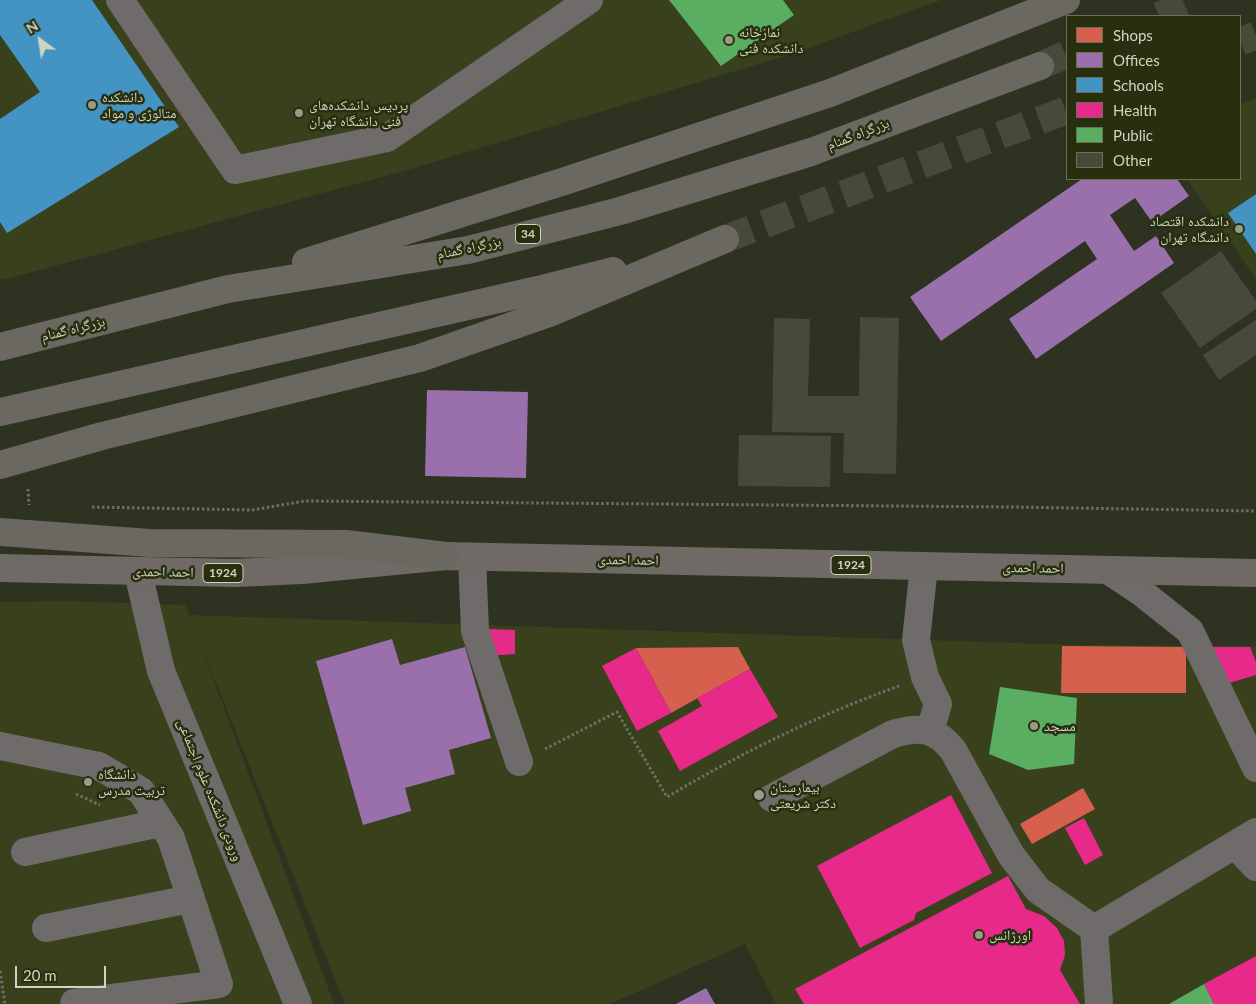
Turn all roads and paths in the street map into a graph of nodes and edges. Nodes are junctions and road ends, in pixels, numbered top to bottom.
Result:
1 (120, 0) edge
2 (1066, 0) edge
3 (579, 3) edge
4 (1040, 66) tunnel mouth
5 (228, 289) junction
6 (0, 347) edge
7 (0, 412) edge
8 (0, 465) edge
9 (19, 505) dead end
10 (39, 506) dead end
11 (87, 507) dead end
12 (1256, 511) edge
13 (0, 532) edge
14 (459, 556) junction
15 (924, 566) junction
16 (0, 568) edge
17 (1108, 570) junction
18 (138, 572) junction
19 (1256, 573) edge
20 (925, 677) junction
21 (930, 731) junction
22 (0, 746) edge
23 (519, 762) joint
24 (1256, 768) edge
25 (67, 791) dead end
26 (772, 798) dead end
27 (149, 825) junction
28 (1246, 839) edge
29 (25, 852) dead end
30 (1256, 867) edge
31 (190, 899) junction
32 (46, 928) dead end
33 (1094, 929) junction
34 (0, 971) edge
35 (74, 1003) edge
36 (5, 1004) edge
37 (298, 1004) edge
38 (1099, 1004) edge

1 - 3 lane
2 - 5 highway
4 - 5 highway, بزرگراه گمنام / 34
5 - 6 highway, بزرگراه گمنام / 34
7 - 8 highway
9 - 10 path
11 - 12 path
13 - 14 highway
14 - 15 main road, احمد احمدی / 1924
14 - 18 main road, احمد احمدی / 1924
14 - 23 lane
15 - 17 main road, احمد احمدی / 1924
15 - 20 lane
16 - 18 main road, احمد احمدی / 1924
17 - 19 main road, احمد احمدی / 1924
17 - 24 lane
18 - 37 lane, ورودی دانشکده علوم اجتماعی
20 - 21 lane
20 - 23 path
21 - 26 lane
21 - 33 lane
22 - 27 lane
25 - 27 path
27 - 29 lane
27 - 31 lane
28 - 30 lane
28 - 33 lane
31 - 32 lane
31 - 35 lane
33 - 38 lane
34 - 36 path

